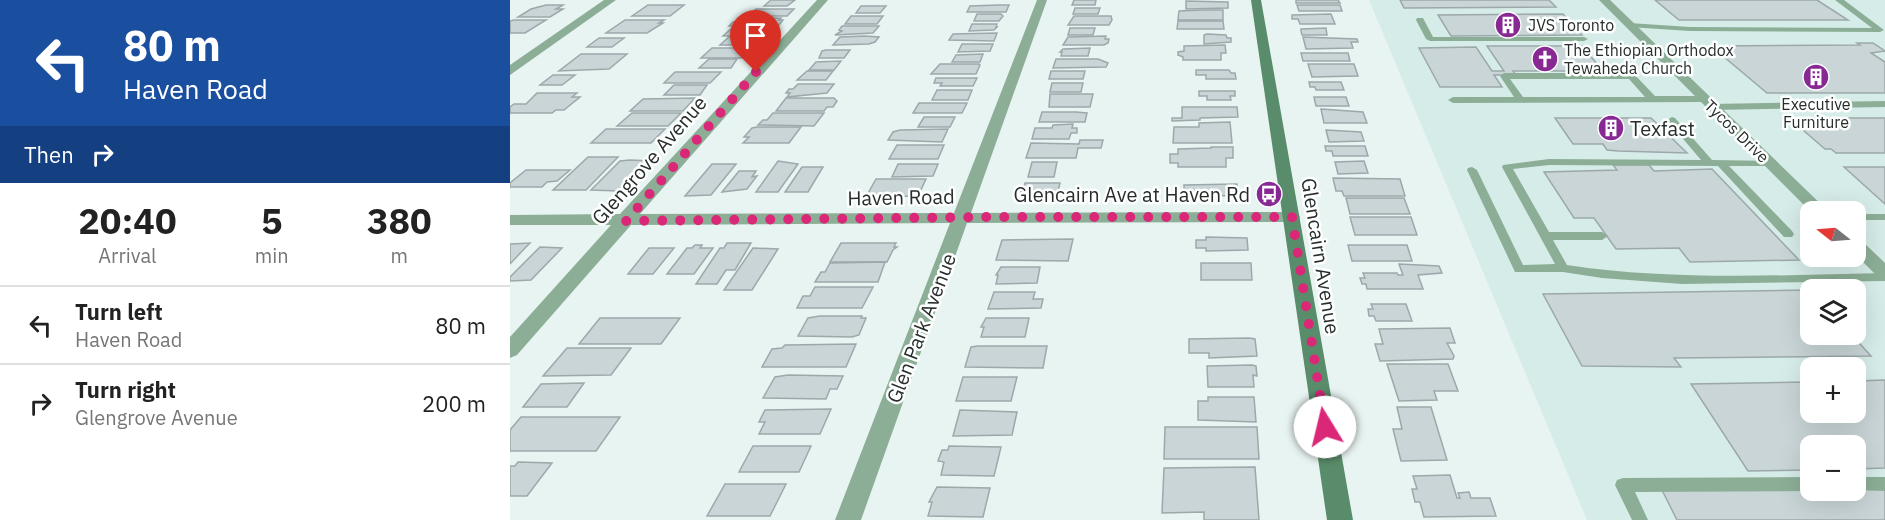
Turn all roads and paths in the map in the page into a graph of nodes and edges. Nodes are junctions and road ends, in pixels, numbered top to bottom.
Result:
1 (611, 0) edge
2 (823, 0) edge
3 (1042, 0) edge
4 (1256, 0) edge
5 (1604, 0) edge
6 (1839, 0) edge
7 (1420, 20) dead end
8 (1629, 25) junction
9 (1584, 39) dead end
10 (510, 71) edge
11 (1652, 99) junction
12 (1453, 100) dead end
13 (1520, 100) junction
14 (1708, 103) junction
15 (1885, 104) edge
16 (1672, 120) dead end
17 (1714, 162) junction
18 (1770, 163) junction
19 (1472, 171) dead end
20 (1810, 201) edge
21 (962, 217) junction
22 (1292, 217) junction
23 (1885, 217) edge
24 (1866, 218) edge
25 (510, 220) edge
26 (626, 221) junction
27 (1788, 234) dead end
28 (1545, 236) junction
29 (1602, 236) dead end
30 (1866, 255) edge
31 (1563, 268) junction
32 (1885, 275) edge
33 (510, 350) edge
34 (1800, 484) edge
35 (1866, 484) edge
36 (1885, 484) edge
37 (848, 520) edge
38 (1340, 520) edge
39 (1640, 520) edge

1 - 10 street
2 - 26 street, Glengrove Avenue
3 - 21 street, Glen Park Avenue
4 - 22 street, Glencairn Avenue
5 - 8 street, Tycos Drive
6 - 8 lane
7 - 9 lane
8 - 14 street, Tycos Drive
11 - 13 lane
11 - 13 lane
11 - 14 lane
12 - 13 lane
14 - 15 lane
14 - 18 street, Tycos Drive
16 - 17 lane
17 - 18 lane
17 - 27 lane
17 - 28 lane
18 - 20 street, Tycos Drive
19 - 31 lane
21 - 22 street, Haven Road
21 - 26 street, Haven Road
21 - 37 street, Glen Park Avenue
22 - 38 street, Glencairn Avenue
23 - 24 lane
25 - 26 street, Haven Road
26 - 33 street, Glengrove Avenue
28 - 29 lane
28 - 31 lane
30 - 32 street
31 - 32 lane
34 - 39 lane
35 - 36 lane

